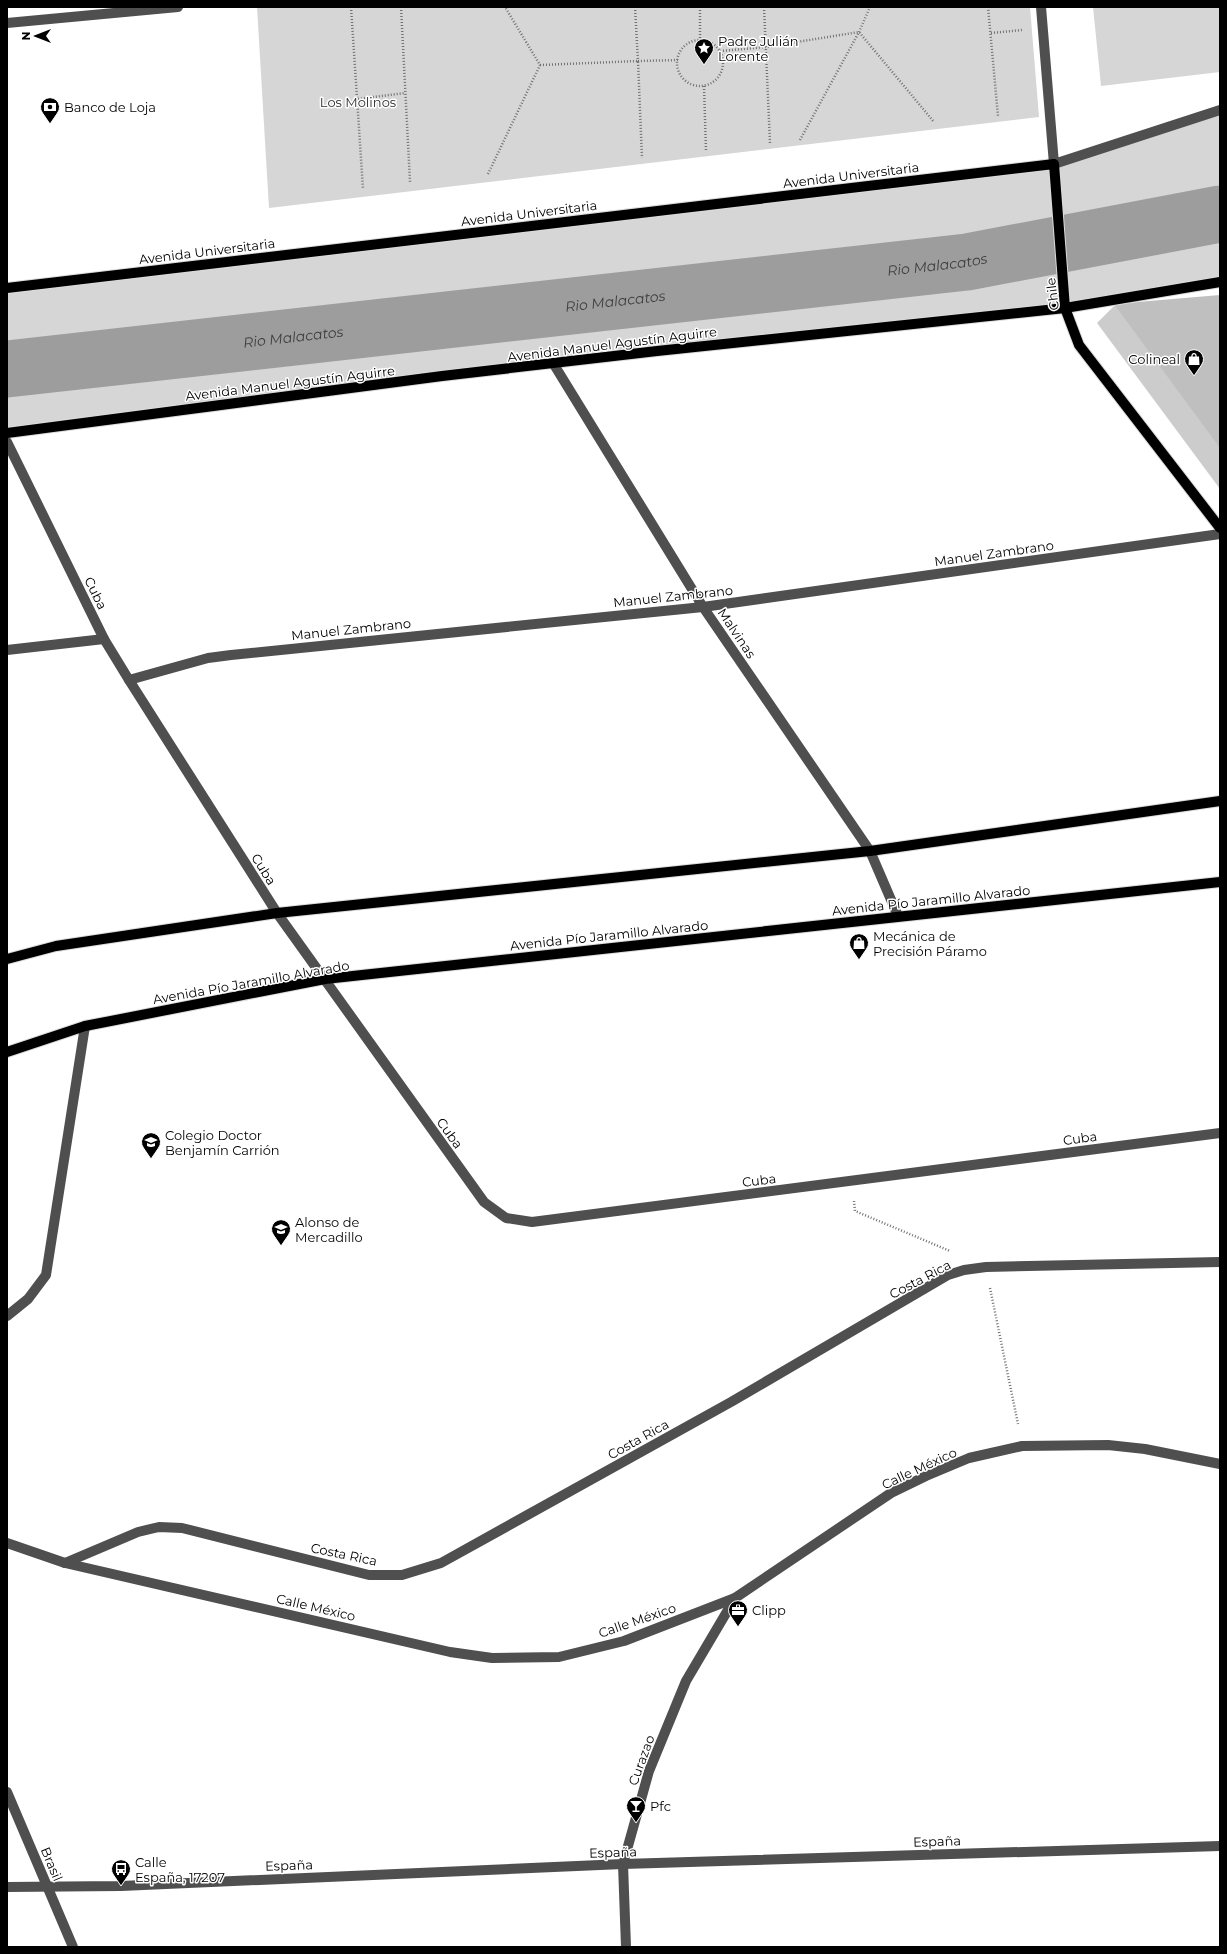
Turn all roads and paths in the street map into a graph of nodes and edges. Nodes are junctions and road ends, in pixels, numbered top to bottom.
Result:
1 (178, 7) edge
2 (351, 7) edge
3 (401, 7) edge
4 (505, 7) edge
5 (635, 7) edge
6 (700, 7) edge
7 (764, 7) edge
8 (870, 7) edge
9 (988, 7) edge
10 (1042, 7) edge
11 (7, 23) edge
12 (1030, 29) dead end
13 (860, 32) junction
14 (991, 33) junction
15 (700, 40) junction
16 (766, 46) junction
17 (720, 51) junction
18 (678, 60) junction
19 (638, 61) junction
20 (540, 65) junction
21 (704, 86) junction
22 (405, 93) junction
23 (358, 99) junction
24 (1220, 110) edge
25 (998, 116) dead end
26 (934, 122) dead end
27 (800, 140) dead end
28 (770, 143) dead end
29 (706, 151) dead end
30 (642, 158) dead end
31 (1054, 164) junction
32 (488, 174) dead end
33 (410, 182) dead end
34 (363, 189) dead end
35 (1220, 282) edge
36 (7, 288) edge
37 (1065, 308) junction
38 (553, 363) junction
39 (7, 433) edge
40 (7, 442) edge
41 (1220, 528) edge
42 (1220, 534) edge
43 (703, 606) junction
44 (104, 639) junction
45 (7, 650) edge
46 (130, 680) junction
47 (1220, 801) edge
48 (870, 851) junction
49 (1220, 882) edge
50 (277, 913) junction
51 (898, 916) junction
52 (7, 959) edge
53 (325, 979) junction
54 (85, 1026) junction
55 (7, 1052) edge
56 (1220, 1133) edge
57 (852, 1182) junction
58 (1220, 1262) edge
59 (986, 1267) junction
60 (7, 1316) edge
61 (1022, 1446) junction
62 (1220, 1464) edge
63 (7, 1543) edge
64 (65, 1563) junction
65 (735, 1598) junction
66 (7, 1792) edge
67 (1220, 1846) edge
68 (623, 1864) junction
69 (7, 1887) edge
70 (48, 1887) junction
71 (73, 1947) edge
72 (626, 1947) edge

1 - 11 street
2 - 23 path
3 - 22 path
4 - 20 path
5 - 19 path
6 - 15 path
7 - 16 path
8 - 13 path
9 - 14 path
10 - 31 street, Chile
12 - 14 path
13 - 16 path
13 - 26 path
13 - 27 path
14 - 25 path
15 - 17 path
15 - 18 path
16 - 17 path
16 - 28 path
17 - 21 path
18 - 19 path
18 - 21 path
19 - 20 path
19 - 30 path
20 - 32 path
21 - 29 path
22 - 23 path
22 - 33 path
23 - 34 path
24 - 31 street
31 - 36 main road, Avenida Universitaria
31 - 37 main road, Chile
35 - 37 main road, Avenida Manuel Agustín Aguirre
37 - 38 main road, Avenida Manuel Agustín Aguirre
37 - 41 main road, Chile
38 - 39 main road, Avenida Manuel Agustín Aguirre
38 - 43 street, Malvinas
40 - 44 street, Cuba
42 - 43 street, Manuel Zambrano
43 - 46 street, Manuel Zambrano
43 - 48 street, Malvinas
44 - 45 street
44 - 46 street, Cuba
46 - 50 street, Cuba
47 - 48 main road
48 - 50 main road
48 - 51 street, Malvinas
49 - 51 main road, Avenida Pío Jaramillo Alvarado
50 - 52 main road
50 - 53 street, Cuba
51 - 53 main road, Avenida Pío Jaramillo Alvarado
53 - 54 main road, Avenida Pío Jaramillo Alvarado
53 - 57 street, Cuba
54 - 55 main road, Avenida Pío Jaramillo Alvarado
54 - 60 street
56 - 57 street, Cuba
57 - 59 path
58 - 59 street, Costa Rica
59 - 61 path
59 - 64 street, Costa Rica
61 - 62 street, Calle México
61 - 65 street, Calle México
63 - 64 street, Calle México
64 - 65 street, Calle México
65 - 68 street, Curazao
66 - 70 street, Brasil
67 - 68 street, España
68 - 70 street, España
68 - 72 street, Curazao
69 - 70 street, España
70 - 71 street, Brasil

